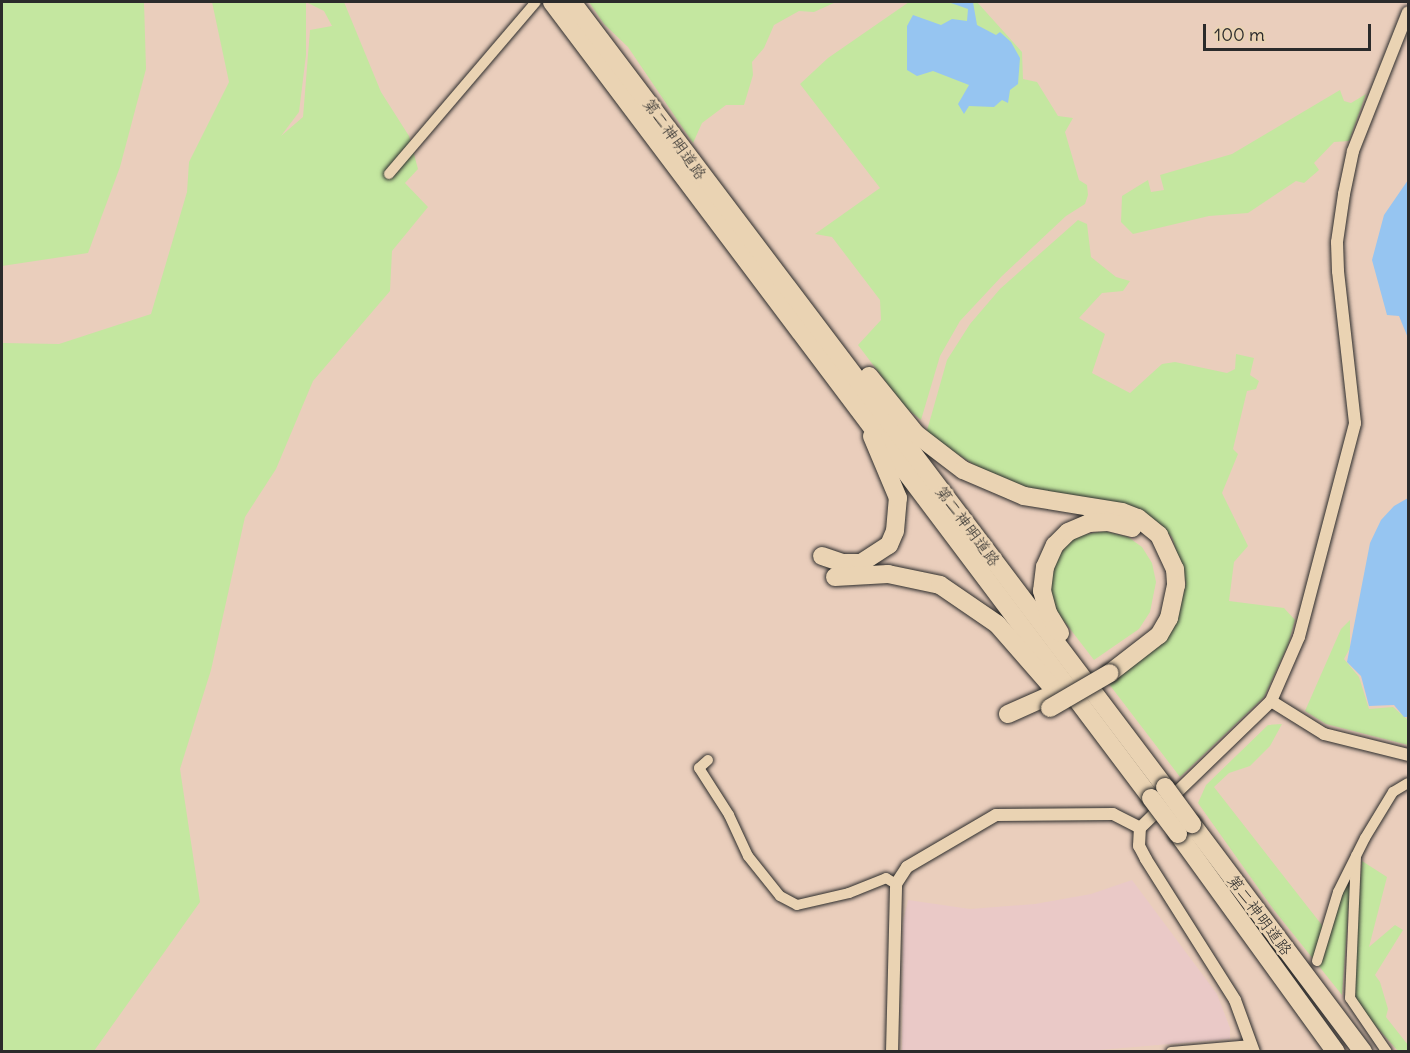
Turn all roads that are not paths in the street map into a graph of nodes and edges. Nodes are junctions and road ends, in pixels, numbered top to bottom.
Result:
1 (536, 2) edge
2 (552, 2) edge
3 (572, 2) edge
4 (1408, 12) edge
5 (389, 174) dead end
6 (793, 299) junction
7 (864, 415) junction
8 (822, 556) dead end
9 (835, 577) dead end
10 (1074, 666) junction
11 (1107, 668) junction
12 (1271, 701) junction
13 (1015, 719) dead end
14 (1113, 750) junction
15 (1408, 755) edge
16 (708, 760) dead end
17 (1408, 783) edge
18 (1158, 792) junction
19 (1140, 828) junction
20 (1185, 829) junction
21 (1356, 856) junction
22 (896, 884) junction
23 (1317, 961) dead end
24 (1253, 1048) edge
25 (892, 1052) edge
26 (1172, 1052) edge
27 (1336, 1052) edge
28 (1363, 1052) edge
29 (1387, 1052) edge

1 - 5 street
2 - 6 highway, 第二神明道路
3 - 6 highway, 第二神明道路
4 - 12 street
6 - 7 highway, 第二神明道路
6 - 10 highway, 第二神明道路
6 - 11 highway
7 - 8 highway
7 - 14 highway, 第二神明道路
9 - 14 highway
10 - 11 highway
10 - 18 highway, 第二神明道路
11 - 13 highway
12 - 15 street
12 - 19 street
14 - 18 highway, 第二神明道路
16 - 22 street
17 - 21 street
18 - 20 highway, 第二神明道路, bridge
19 - 22 street
19 - 24 street
20 - 27 highway, 第二神明道路
20 - 28 highway, 第二神明道路
21 - 23 street
21 - 29 street
22 - 25 street
24 - 26 street

